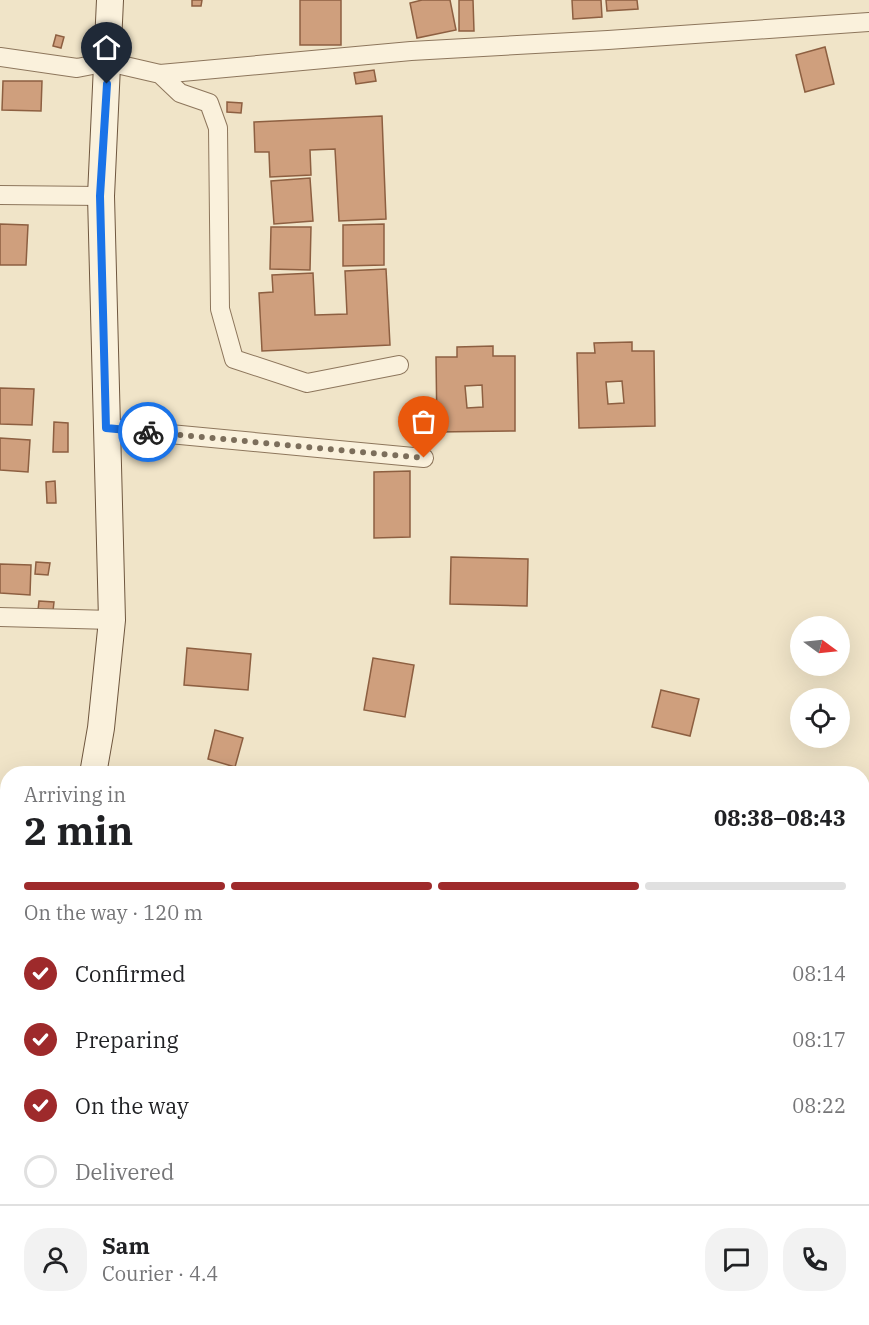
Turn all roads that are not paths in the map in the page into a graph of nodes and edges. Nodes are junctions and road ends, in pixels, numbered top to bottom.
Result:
1 (110, 0) edge
2 (869, 22) edge
3 (0, 57) edge
4 (108, 62) junction
5 (160, 74) junction
6 (0, 195) edge
7 (100, 196) junction
8 (399, 365) dead end
9 (106, 428) junction
10 (424, 458) dead end
11 (0, 617) edge
12 (112, 620) junction
13 (94, 766) edge

1 - 4 main road
2 - 5 street
3 - 4 street
4 - 5 street
4 - 7 main road
5 - 8 street
6 - 7 street
7 - 9 main road
9 - 10 street
9 - 12 main road
11 - 12 street
12 - 13 main road

